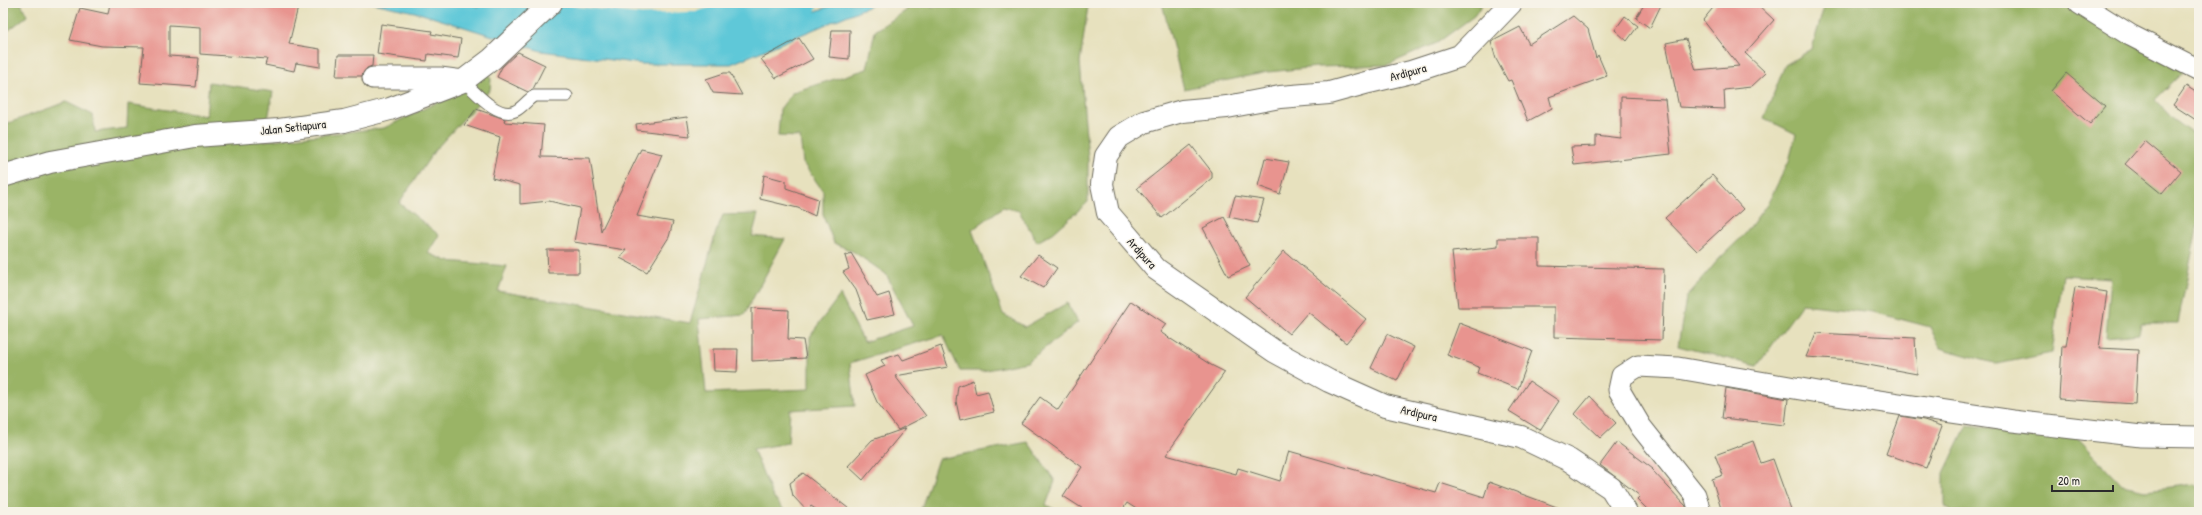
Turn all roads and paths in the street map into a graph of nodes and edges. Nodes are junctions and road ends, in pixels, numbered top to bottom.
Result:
1 (551, 3) edge
2 (1511, 3) edge
3 (2079, 3) edge
4 (2199, 70) edge
5 (373, 78) dead end
6 (463, 80) junction
7 (567, 96) dead end
8 (3, 176) edge
9 (2199, 437) edge
10 (1626, 512) edge
11 (1700, 512) edge

1 - 6 street, Jalan Setiapura
2 - 10 street, Ardipura
3 - 4 street
5 - 6 street
6 - 7 lane
6 - 8 street, Jalan Setiapura
9 - 11 street

